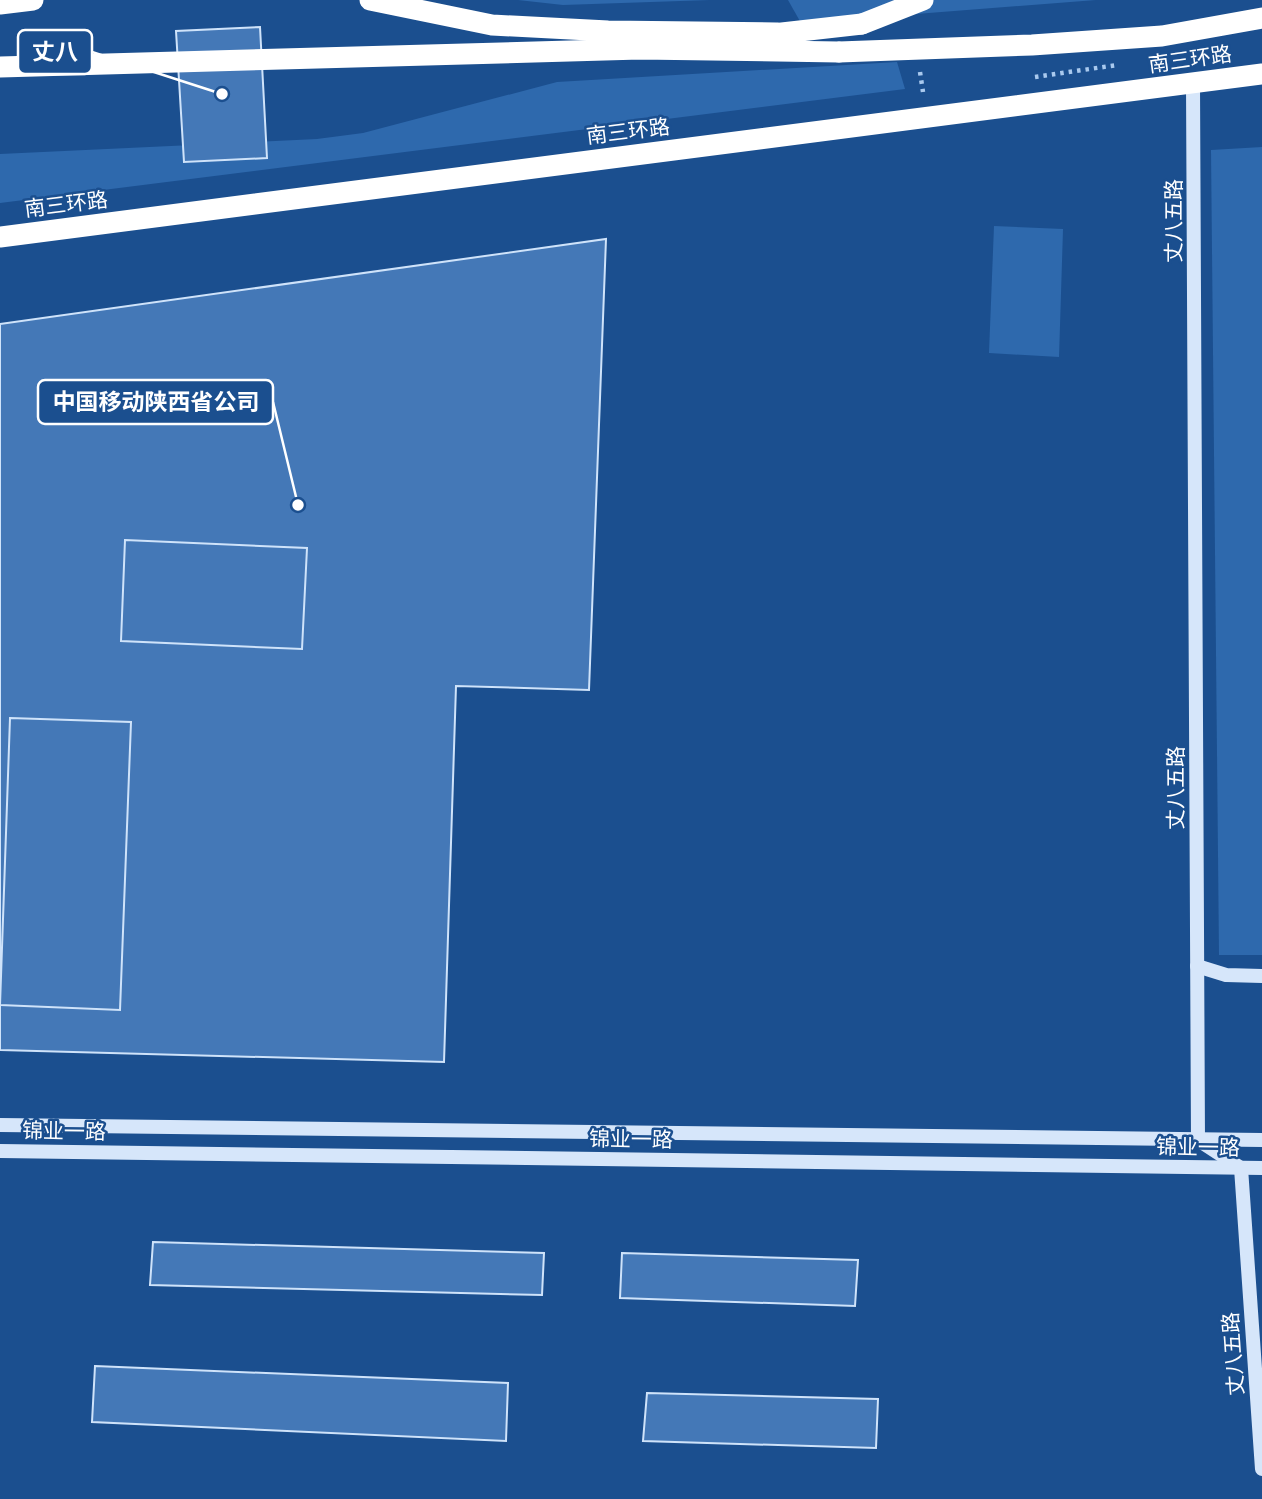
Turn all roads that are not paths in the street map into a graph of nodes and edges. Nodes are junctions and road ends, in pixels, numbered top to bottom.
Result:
1 (33, 0) edge
2 (370, 0) edge
3 (923, 0) edge
4 (0, 4) edge
5 (1262, 19) edge
6 (777, 33) junction
7 (640, 49) junction
8 (0, 67) edge
9 (1262, 74) edge
10 (1193, 84) junction
11 (0, 237) edge
12 (1197, 966) junction
13 (1262, 976) edge
14 (0, 1125) edge
15 (1198, 1140) junction
16 (1262, 1140) edge
17 (0, 1151) edge
18 (1241, 1168) junction
19 (1262, 1168) edge
20 (1262, 1469) edge

1 - 4 highway
2 - 6 highway
3 - 6 highway, bridge
5 - 7 highway, bridge
6 - 7 highway
7 - 8 highway
9 - 10 highway, 南三环路
10 - 11 highway, 南三环路
10 - 12 street, 丈八五路
12 - 13 street
12 - 15 street, 丈八五路
14 - 15 street, 锦业一路
15 - 16 street, 锦业一路
15 - 18 street
17 - 18 street, 锦业一路
18 - 19 street, 锦业一路
18 - 20 street, 丈八五路

